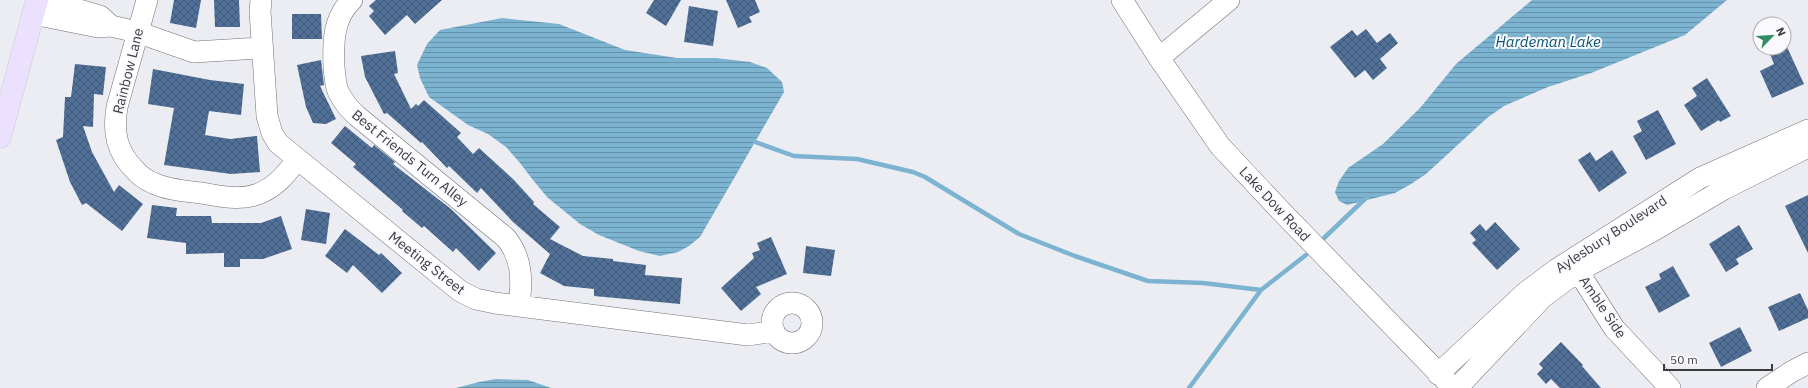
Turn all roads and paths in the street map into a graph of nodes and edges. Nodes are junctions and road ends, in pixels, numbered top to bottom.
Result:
1 (147, 0) edge
2 (261, 0) edge
3 (352, 0) edge
4 (1122, 0) edge
5 (1229, 0) edge
6 (38, 4) edge
7 (137, 32) junction
8 (262, 48) junction
9 (1159, 58) junction
10 (1808, 130) edge
11 (0, 137) edge
12 (1808, 147) edge
13 (297, 160) junction
14 (1574, 266) junction
15 (519, 306) junction
16 (774, 331) dead end
17 (1808, 364) edge
18 (1446, 381) edge
19 (1457, 388) edge
20 (1670, 388) edge
21 (1767, 388) edge

1 - 7 street, Rainbow Lane
2 - 8 street, Meeting Street
3 - 15 street, Best Friends Turn Alley
4 - 9 street, Lake Dow Road
5 - 9 street
6 - 7 street
6 - 11 main road
7 - 8 street
7 - 13 street, Rainbow Lane
8 - 13 street, Meeting Street
9 - 18 street, Lake Dow Road
10 - 14 street, Aylesbury Boulevard
12 - 14 street, Aylesbury Boulevard
13 - 15 street, Meeting Street
14 - 18 street, Aylesbury Boulevard
14 - 19 street, Aylesbury Boulevard
14 - 20 street, Amble Side
15 - 16 street, Meeting Street
17 - 21 street

